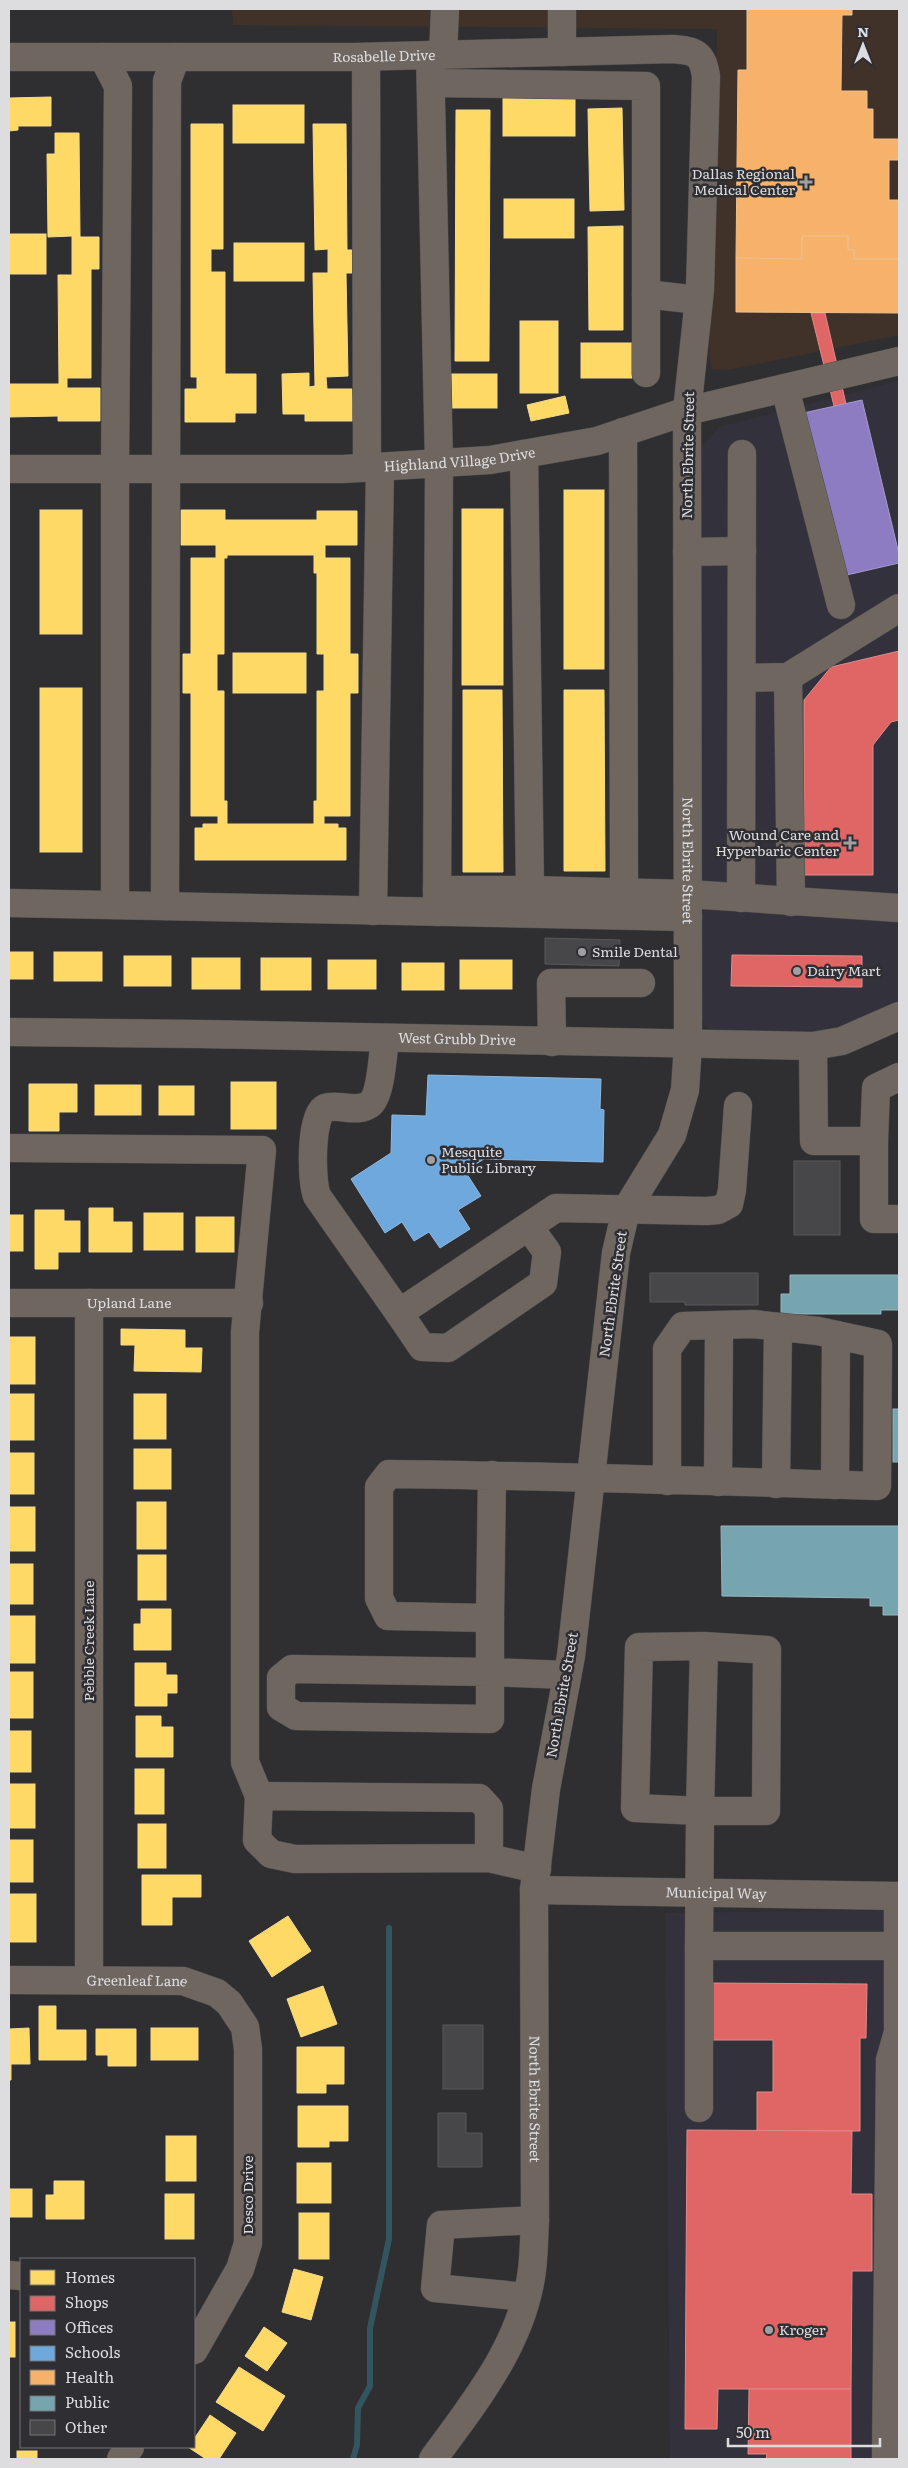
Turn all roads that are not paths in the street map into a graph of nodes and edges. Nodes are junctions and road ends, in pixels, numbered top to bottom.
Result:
1 (445, 9) edge
2 (562, 9) edge
3 (562, 52) junction
4 (437, 55) junction
5 (9, 57) edge
6 (103, 57) junction
7 (176, 57) junction
8 (366, 57) junction
9 (431, 83) junction
10 (705, 113) joint
11 (646, 294) junction
12 (698, 300) junction
13 (899, 361) edge
14 (646, 373) dead end
15 (785, 388) junction
16 (686, 411) junction
17 (623, 432) junction
18 (524, 454) junction
19 (742, 454) dead end
20 (439, 463) junction
21 (373, 467) junction
22 (9, 469) edge
23 (114, 469) junction
24 (165, 469) junction
25 (742, 551) junction
26 (687, 552) junction
27 (841, 605) dead end
28 (899, 608) edge
29 (788, 677) junction
30 (742, 678) junction
31 (530, 890) junction
32 (624, 892) junction
33 (741, 898) junction
34 (437, 901) junction
35 (791, 902) junction
36 (9, 903) edge
37 (114, 905) junction
38 (165, 906) junction
39 (688, 906) junction
40 (899, 908) edge
41 (373, 911) junction
42 (641, 983) dead end
43 (899, 1016) edge
44 (9, 1032) edge
45 (386, 1038) junction
46 (552, 1042) junction
47 (688, 1045) junction
48 (814, 1046) junction
49 (899, 1077) edge
50 (738, 1106) dead end
51 (874, 1141) junction
52 (9, 1148) edge
53 (626, 1210) junction
54 (899, 1219) edge
55 (529, 1227) junction
56 (9, 1303) edge
57 (89, 1303) junction
58 (249, 1303) junction
59 (399, 1313) junction
60 (719, 1325) junction
61 (778, 1327) junction
62 (836, 1335) junction
63 (492, 1475) junction
64 (591, 1479) junction
65 (667, 1481) junction
66 (718, 1482) junction
67 (776, 1484) junction
68 (835, 1485) junction
69 (490, 1618) junction
70 (704, 1646) junction
71 (490, 1672) junction
72 (567, 1675) junction
73 (259, 1796) junction
74 (700, 1812) junction
75 (489, 1858) junction
76 (536, 1879) junction
77 (699, 1894) junction
78 (899, 1896) edge
79 (699, 1946) junction
80 (899, 1946) edge
81 (9, 1980) edge
82 (89, 1980) junction
83 (245, 2027) joint
84 (895, 2060) edge
85 (699, 2108) dead end
86 (535, 2220) junction
87 (894, 2280) edge
88 (526, 2297) junction
89 (196, 2342) edge
90 (894, 2397) edge
91 (129, 2448) edge
92 (122, 2459) edge
93 (433, 2459) edge
94 (886, 2459) edge

1 - 4 street
2 - 3 street
3 - 4 street, Rosabelle Drive
3 - 10 street, Rosabelle Drive
4 - 8 street, Rosabelle Drive
4 - 9 street
5 - 6 street, Rosabelle Drive
6 - 7 street, Rosabelle Drive
6 - 23 street
7 - 8 street, Rosabelle Drive
7 - 24 street
8 - 21 street
9 - 11 street
9 - 20 street
10 - 12 street, North Ebrite Street
11 - 12 street
11 - 14 street
12 - 16 street, North Ebrite Street
13 - 15 street, Highland Village Drive
15 - 16 street, Highland Village Drive
15 - 27 street
16 - 17 street, Highland Village Drive
16 - 26 street, North Ebrite Street
17 - 18 street, Highland Village Drive
17 - 32 street
18 - 20 street, Highland Village Drive
18 - 31 street
19 - 25 street
20 - 21 street, Highland Village Drive
20 - 34 street
21 - 24 street, Highland Village Drive
21 - 41 street
22 - 23 street, Highland Village Drive
23 - 24 street, Highland Village Drive
23 - 37 street
24 - 38 street
25 - 26 street
25 - 30 street
26 - 39 street, North Ebrite Street
28 - 29 street
29 - 30 street
29 - 35 street
30 - 33 street
31 - 32 street
31 - 34 street
32 - 39 street
33 - 35 street
33 - 39 street
34 - 39 street
34 - 41 street
35 - 40 street
36 - 37 street
37 - 38 street
38 - 41 street
39 - 47 street, North Ebrite Street
42 - 46 street
43 - 48 street, West Grubb Drive
44 - 45 street, West Grubb Drive
45 - 46 street, West Grubb Drive
45 - 59 street
46 - 47 street, West Grubb Drive
47 - 48 street, West Grubb Drive
47 - 53 street, North Ebrite Street
48 - 51 street
49 - 51 street
50 - 53 street
51 - 54 street
52 - 58 street
53 - 55 street
53 - 64 street, North Ebrite Street
55 - 59 street
55 - 59 street
56 - 57 street, Upland Lane
57 - 58 street, Upland Lane
57 - 82 street, Pebble Creek Lane
58 - 73 street
60 - 61 street
60 - 65 street
60 - 66 street
61 - 62 street
61 - 67 street
62 - 68 street
62 - 68 street
63 - 64 street
63 - 69 street
63 - 69 street
64 - 65 street
64 - 72 street, North Ebrite Street
65 - 66 street
66 - 67 street
67 - 68 street
69 - 71 street
70 - 74 street
70 - 74 street
70 - 74 street
71 - 71 street
71 - 72 street
72 - 76 street, North Ebrite Street
73 - 75 street, Municipal Way
73 - 75 street
74 - 77 street
75 - 76 street, Municipal Way
76 - 77 street, Municipal Way
76 - 86 street, North Ebrite Street
77 - 78 street, Municipal Way
77 - 79 street
78 - 80 street
79 - 80 street
79 - 85 street
80 - 84 street
81 - 82 street, Greenleaf Lane
82 - 83 street, Greenleaf Lane
83 - 89 street, Desco Drive
84 - 87 street
86 - 88 street, North Ebrite Street
86 - 88 street
87 - 90 street
88 - 93 street, North Ebrite Street
90 - 94 street
91 - 92 street

